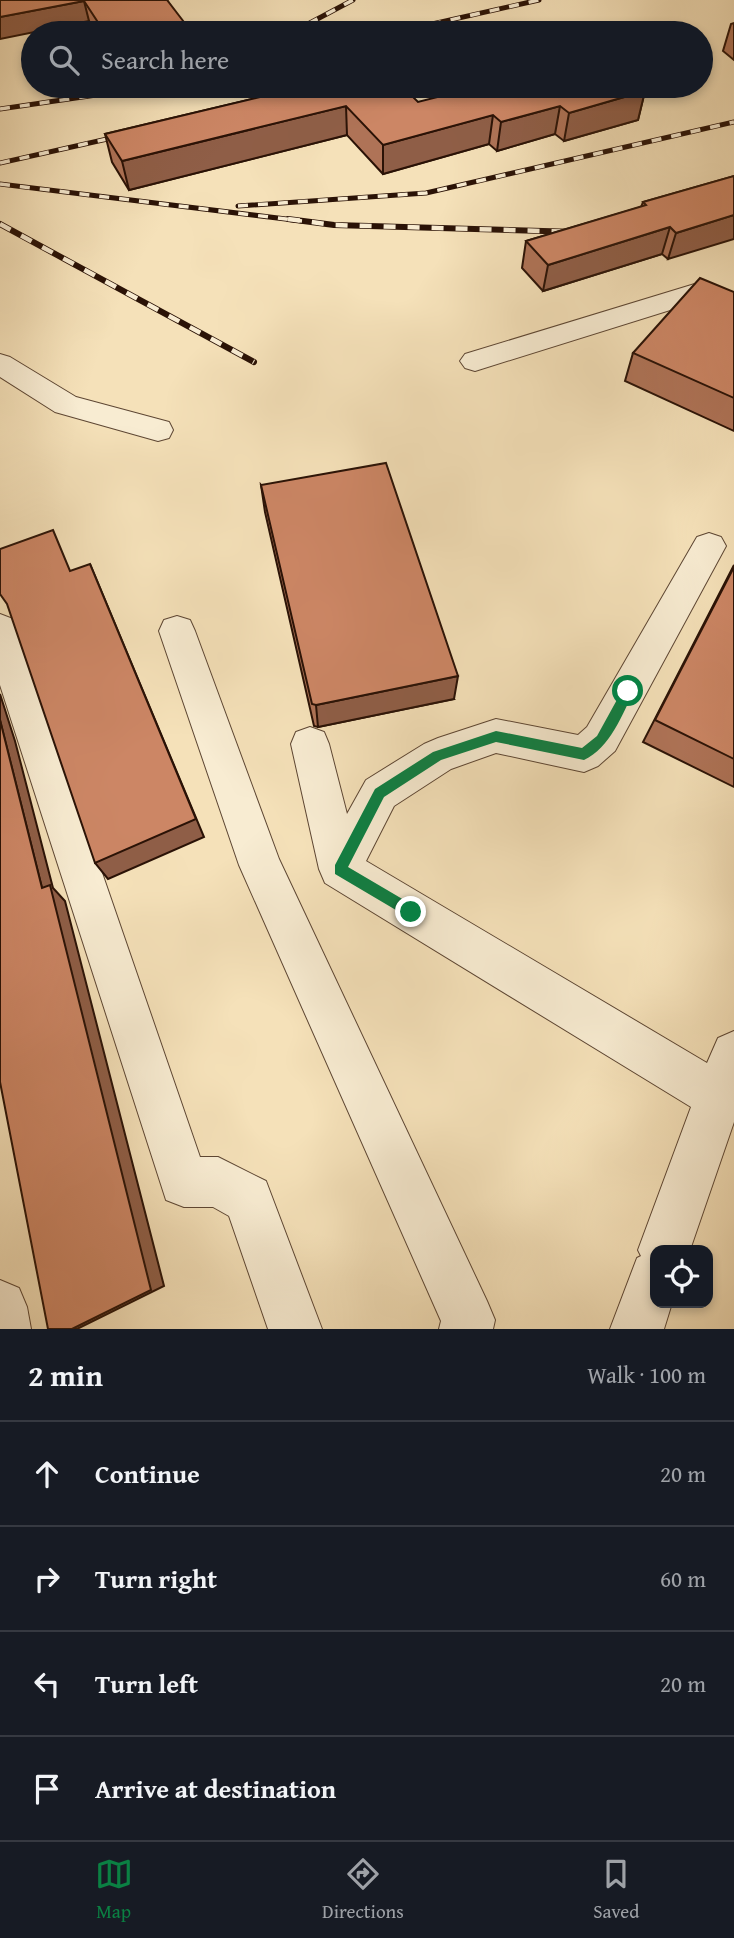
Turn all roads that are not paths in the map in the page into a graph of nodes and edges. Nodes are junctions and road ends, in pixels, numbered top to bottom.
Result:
1 (734, 302) edge
2 (475, 361) dead end
3 (0, 364) edge
4 (158, 430) dead end
5 (709, 546) dead end
6 (0, 629) edge
7 (177, 631) dead end
8 (310, 744) dead end
9 (340, 869) junction
10 (726, 1075) edge
11 (666, 1245) edge
12 (650, 1291) edge
13 (0, 1307) edge
14 (4, 1329) edge
15 (295, 1329) edge
16 (466, 1329) edge
17 (637, 1329) edge

1 - 2 street
3 - 4 street
5 - 9 street
6 - 15 street
7 - 16 street
8 - 9 street
9 - 10 street
10 - 11 street
12 - 17 street
13 - 14 street

